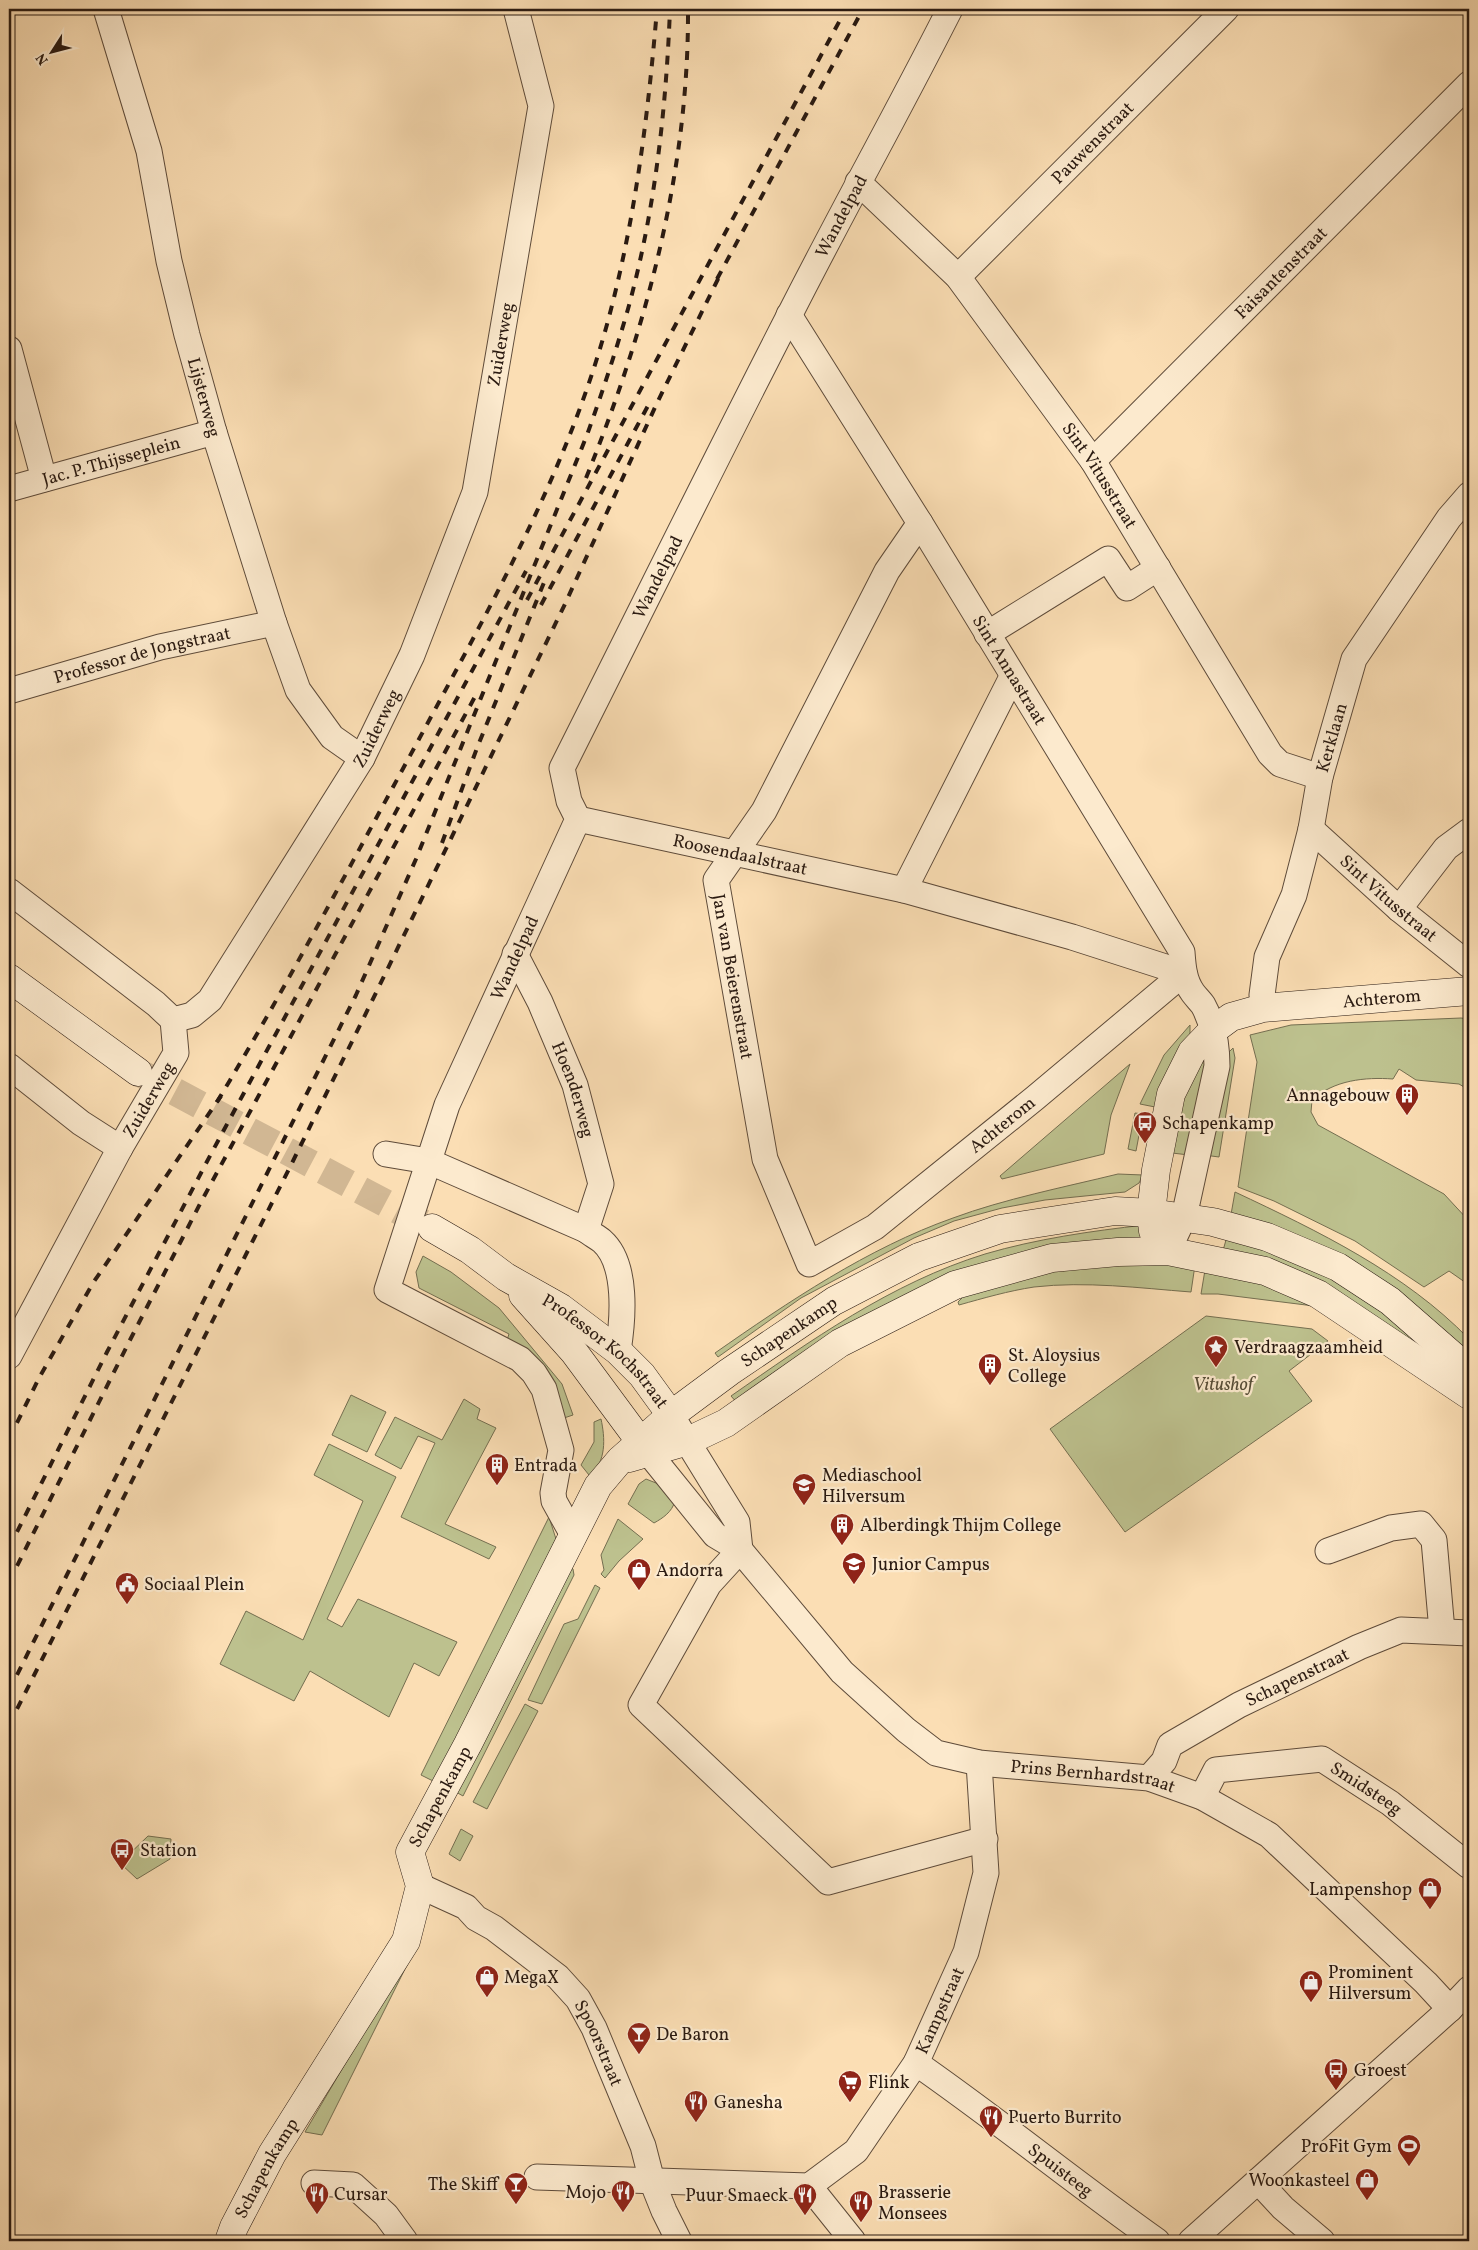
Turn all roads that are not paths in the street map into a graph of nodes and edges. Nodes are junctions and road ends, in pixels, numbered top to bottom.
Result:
1 (106, 9) edge
2 (950, 9) edge
3 (1226, 9) edge
4 (517, 11) edge
5 (1469, 84) edge
6 (858, 182) junction
7 (958, 277) junction
8 (789, 315) junction
9 (9, 349) edge
10 (214, 432) junction
11 (1093, 461) junction
12 (44, 479) junction
13 (9, 489) edge
14 (1469, 495) edge
15 (920, 523) junction
16 (1158, 568) junction
17 (274, 623) junction
18 (987, 634) junction
19 (1012, 677) junction
20 (9, 691) edge
21 (362, 758) junction
22 (1320, 777) junction
23 (578, 819) junction
24 (1311, 829) junction
25 (1469, 831) edge
26 (734, 852) junction
27 (904, 890) junction
28 (9, 891) edge
29 (1399, 908) junction
30 (514, 954) junction
31 (1469, 964) edge
32 (1184, 972) junction
33 (9, 978) edge
34 (1469, 992) edge
35 (1263, 1008) junction
36 (173, 1020) junction
37 (1212, 1031) junction
38 (9, 1066) edge
39 (138, 1072) tunnel mouth
40 (120, 1148) junction
41 (386, 1154) dead end
42 (428, 1161) junction
43 (1151, 1213) junction
44 (1184, 1217) junction
45 (432, 1228) tunnel mouth
46 (586, 1230) junction
47 (1162, 1250) junction
48 (809, 1264) joint
49 (506, 1277) junction
50 (14, 1330) edge
51 (618, 1351) junction
52 (9, 1356) edge
53 (1469, 1370) edge
54 (1469, 1395) edge
55 (671, 1415) junction
56 (688, 1441) junction
57 (636, 1452) junction
58 (573, 1535) junction
59 (740, 1550) junction
60 (1328, 1551) dead end
61 (1442, 1631) junction
62 (1469, 1633) edge
63 (979, 1763) junction
64 (1149, 1778) junction
65 (1202, 1797) junction
66 (985, 1839) junction
67 (1469, 1866) edge
68 (420, 1886) junction
69 (1469, 1989) edge
70 (1450, 2009) junction
71 (916, 2063) junction
72 (537, 2178) dead end
73 (652, 2181) junction
74 (1258, 2181) junction
75 (314, 2183) dead end
76 (809, 2186) junction
77 (229, 2241) edge
78 (405, 2241) edge
79 (679, 2241) edge
80 (853, 2241) edge
81 (1157, 2241) edge
82 (1191, 2241) edge
83 (1322, 2241) edge

1 - 10 street, Lijsterweg
2 - 6 street, Wandelpad
3 - 7 street, Pauwenstraat
4 - 21 street, Zuiderweg
5 - 11 street, Faisantenstraat
6 - 7 street, Sint Vitusstraat
6 - 8 street, Wandelpad
7 - 11 street, Sint Vitusstraat
8 - 15 street, Sint Annastraat
8 - 23 street, Wandelpad
9 - 12 street
10 - 12 street, Jac. P. Thijsseplein
10 - 17 street, Lijsterweg
11 - 16 street, Sint Vitusstraat
12 - 13 street, Jac. P. Thijsseplein
14 - 22 street, Kerklaan
15 - 18 street, Sint Annastraat
15 - 26 street, Jan van Beierenstraat
16 - 18 street
16 - 22 street, Sint Vitusstraat
17 - 20 street, Professor de Jongstraat
17 - 21 street, Lijsterweg
18 - 19 street, Sint Annastraat
19 - 27 street
19 - 32 street, Sint Annastraat
21 - 36 street, Zuiderweg
22 - 24 street, Kerklaan
23 - 26 street, Roosendaalstraat
23 - 30 street, Wandelpad
24 - 29 street, Sint Vitusstraat
24 - 35 street, Kerklaan
25 - 29 street
26 - 27 street, Roosendaalstraat
26 - 48 street, Jan van Beierenstraat
27 - 32 street, Roosendaalstraat
28 - 36 street
29 - 31 street, Sint Vitusstraat
30 - 42 street, Wandelpad
30 - 46 street, Hoenderweg
32 - 37 street, Sint Annastraat
32 - 48 street, Achterom
33 - 39 main road
34 - 35 main road, Achterom
35 - 37 main road, Achterom
36 - 40 street, Zuiderweg
37 - 43 main road, Achterom
37 - 44 street
38 - 40 street
40 - 50 street, Zuiderweg
41 - 42 street
42 - 46 street
42 - 58 street, Wandelpad
43 - 44 main road, Schapenkamp
43 - 47 main road, Achterom
43 - 55 main road, Schapenkamp
44 - 47 street
44 - 53 main road, Schapenkamp
45 - 49 main road, Professor Kochstraat
46 - 51 street
47 - 54 main road, Schapenkamp
47 - 56 main road, Schapenkamp
49 - 51 main road, Professor Kochstraat
49 - 57 main road, Professor Kochstraat
50 - 52 street, Zuiderweg
51 - 55 main road, Professor Kochstraat
55 - 56 street, Professor Kochstraat
55 - 57 main road, Schapenkamp
56 - 57 main road, Schapenkamp
56 - 59 street
57 - 58 main road, Schapenkamp
57 - 59 street, Prins Bernhardstraat
58 - 68 main road, Schapenkamp
59 - 63 street, Prins Bernhardstraat
59 - 66 street
60 - 61 street
61 - 62 street, Schapenstraat
61 - 64 street, Schapenstraat
63 - 64 street, Prins Bernhardstraat
63 - 66 street, Kampstraat
64 - 65 street, Prins Bernhardstraat
65 - 67 street, Smidsteeg
65 - 70 street, Prins Bernhardstraat
66 - 71 street, Kampstraat
68 - 73 street, Spoorstraat
68 - 77 main road, Schapenkamp
69 - 70 street
70 - 74 street
71 - 76 street, Kampstraat
71 - 81 street, Spuisteeg
72 - 73 street
73 - 76 street
73 - 79 street, Spoorstraat
74 - 82 street
74 - 83 street
75 - 78 street
76 - 80 street

